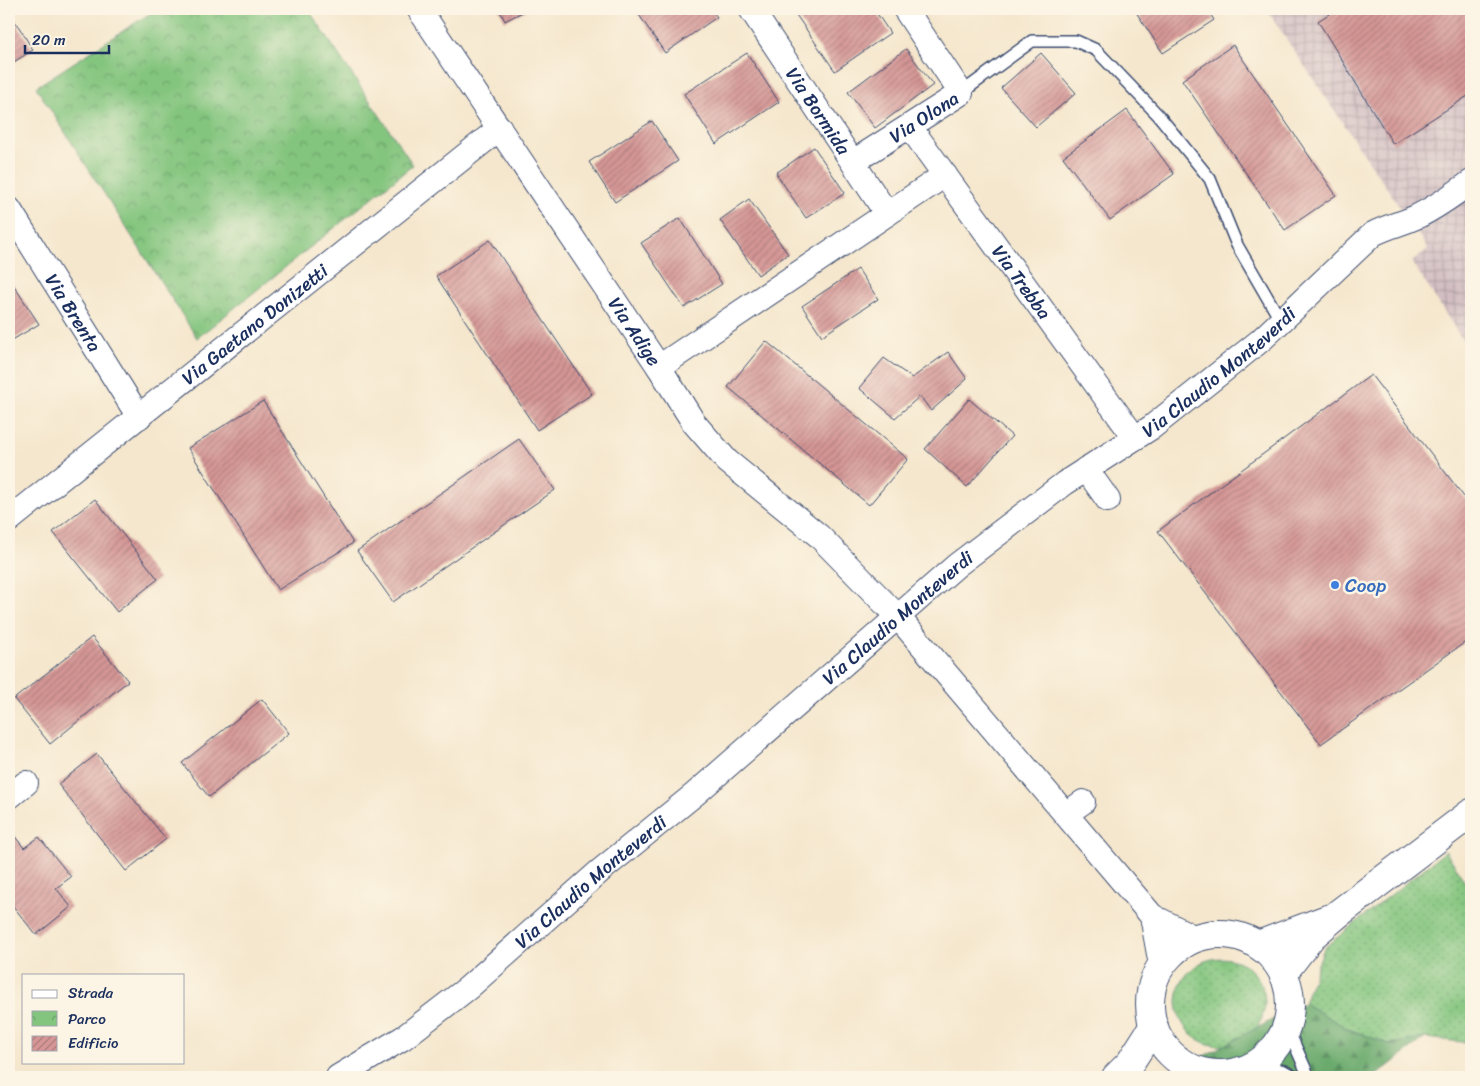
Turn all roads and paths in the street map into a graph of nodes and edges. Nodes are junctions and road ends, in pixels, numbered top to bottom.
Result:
1 (419, 9) edge
2 (751, 9) edge
3 (906, 9) edge
4 (961, 93) junction
5 (910, 127) junction
6 (500, 128) junction
7 (853, 162) junction
8 (945, 175) junction
9 (1471, 182) edge
10 (9, 209) edge
11 (887, 214) junction
12 (1281, 321) junction
13 (659, 366) junction
14 (139, 417) junction
15 (1135, 438) junction
16 (1086, 469) junction
17 (1108, 500) dead end
18 (9, 520) edge
19 (898, 617) junction
20 (1471, 813) edge
21 (1339, 913) junction
22 (1152, 916) junction
23 (1195, 938) junction
24 (1258, 944) junction
25 (1161, 965) junction
26 (1283, 973) junction
27 (1286, 1025) junction
28 (1153, 1027) junction
29 (1174, 1057) junction
30 (1256, 1063) junction
31 (338, 1077) edge
32 (1116, 1077) edge
33 (1128, 1077) edge
34 (1295, 1077) edge
35 (1309, 1077) edge

1 - 6 street, Via Adige
2 - 7 street, Via Bormida
3 - 4 street, Via Olona
4 - 5 street, Via Olona
4 - 12 lane
5 - 7 street, Via Olona
5 - 8 street, Via Trebba
6 - 13 street, Via Adige
6 - 14 street, Via Gaetano Donizetti
7 - 11 street, Via Bormida
8 - 11 street, Via Adige
8 - 15 street, Via Trebba
9 - 12 street, Via Claudio Monteverdi
10 - 14 street, Via Brenta
11 - 13 street, Via Adige
12 - 15 street, Via Claudio Monteverdi
13 - 19 street
14 - 18 street, Via Gaetano Donizetti
15 - 16 street, Via Claudio Monteverdi
16 - 17 street
16 - 19 street, Via Claudio Monteverdi
19 - 22 street
19 - 31 street, Via Claudio Monteverdi
20 - 21 street
21 - 24 street
21 - 26 street
22 - 23 street
22 - 25 street
23 - 24 street
23 - 25 street
24 - 26 street
25 - 28 street
26 - 27 street
27 - 30 street
27 - 35 lane
28 - 29 street
28 - 32 street
29 - 30 street
29 - 33 street
30 - 34 lane

